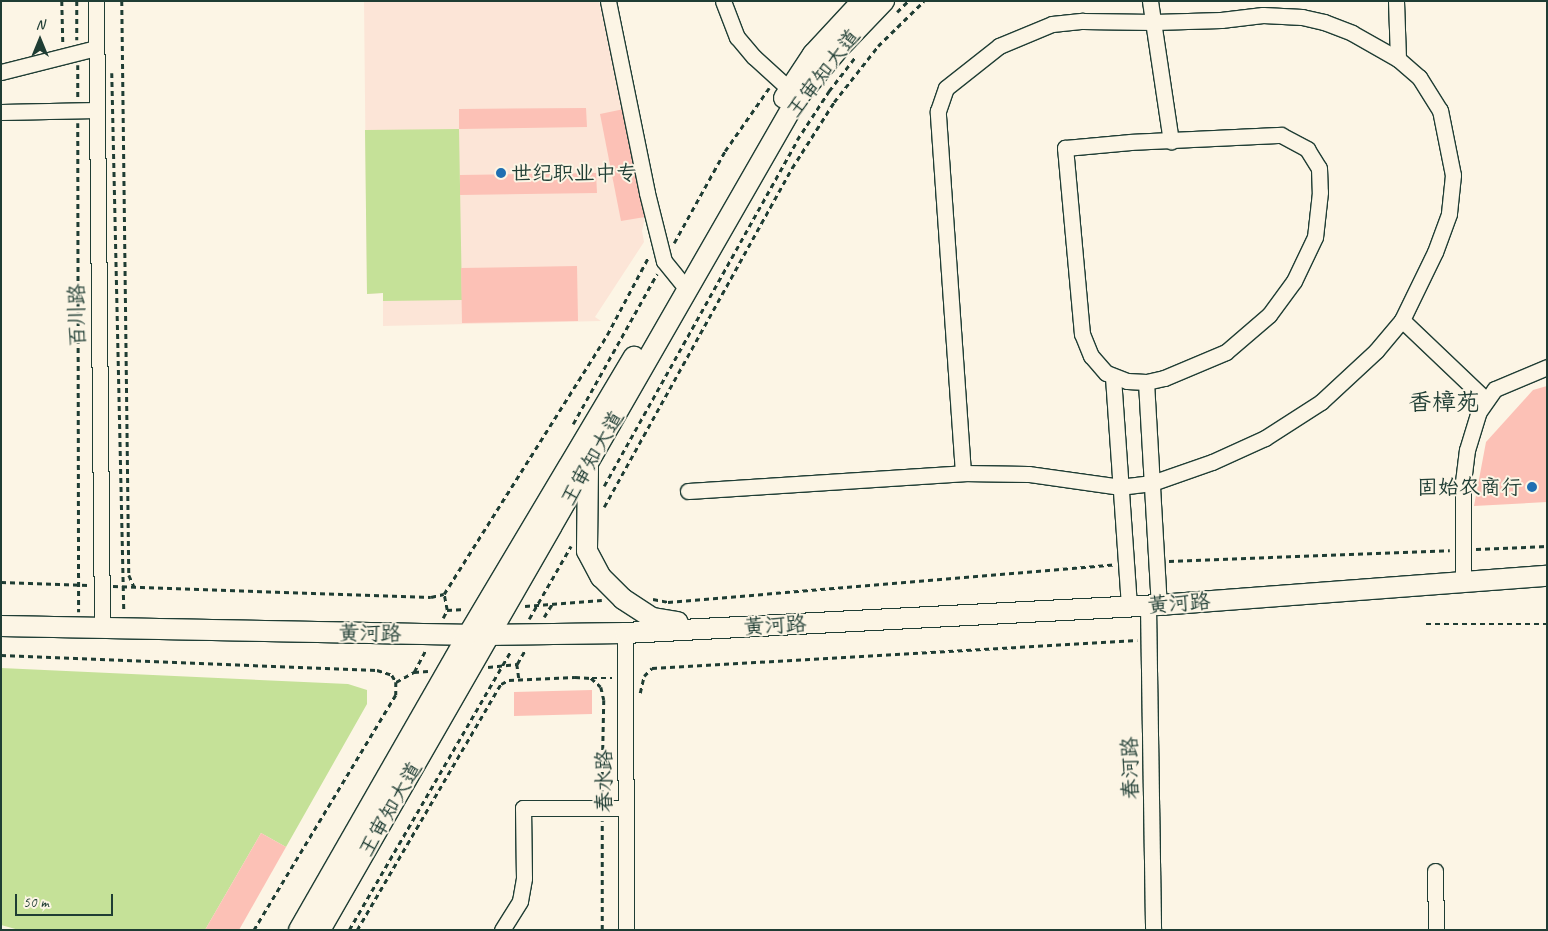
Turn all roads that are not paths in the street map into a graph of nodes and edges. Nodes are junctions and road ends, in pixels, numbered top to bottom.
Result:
1 (96, 1) edge
2 (608, 1) edge
3 (723, 1) edge
4 (862, 1) edge
5 (1150, 1) edge
6 (1396, 1) edge
7 (889, 8) edge
8 (1154, 22) junction
9 (96, 48) junction
10 (1398, 59) junction
11 (1, 72) edge
12 (794, 93) junction
13 (97, 110) junction
14 (1, 112) edge
15 (1171, 141) junction
16 (684, 286) junction
17 (1402, 320) junction
18 (1547, 367) edge
19 (1113, 377) junction
20 (1146, 382) junction
21 (1486, 400) junction
22 (588, 464) junction
23 (963, 473) junction
24 (1152, 483) junction
25 (1121, 487) junction
26 (688, 491) dead end
27 (1547, 576) edge
28 (1463, 582) junction
29 (1146, 606) junction
30 (1, 626) edge
31 (102, 628) junction
32 (712, 628) junction
33 (625, 633) junction
34 (468, 635) junction
35 (489, 635) junction
36 (626, 808) junction
37 (1435, 871) dead end
38 (299, 930) edge
39 (320, 930) edge
40 (502, 930) edge
41 (626, 930) edge
42 (1154, 930) edge
43 (1436, 930) edge

1 - 9 street, 百川路
2 - 16 street
3 - 12 street
4 - 12 main road
5 - 8 street
6 - 10 street
7 - 12 main road, 王审知大道
8 - 10 street
8 - 15 street
8 - 23 street
9 - 11 street
9 - 13 street, 百川路
10 - 17 street
12 - 16 main road, 王审知大道
13 - 14 street
13 - 31 street, 百川路
15 - 19 street
15 - 20 street
16 - 22 main road, 王审知大道
16 - 34 main road
17 - 21 street
17 - 24 street
18 - 21 street
19 - 20 street
19 - 25 street
20 - 24 street
21 - 28 street
22 - 32 main road
22 - 35 main road, 王审知大道
23 - 25 street
23 - 26 street
24 - 25 street
24 - 29 street
25 - 29 street
27 - 28 main road, 黄河路
28 - 29 main road, 黄河路
29 - 32 main road, 黄河路
29 - 42 street, 春河路
30 - 31 main road, 黄河路
31 - 34 main road, 黄河路
32 - 33 main road, 黄河路
33 - 35 main road, 黄河路
33 - 36 street, 春水路
34 - 35 main road, 黄河路
34 - 38 main road
35 - 39 main road, 王审知大道
36 - 40 street
36 - 41 street, 春水路
37 - 43 street

